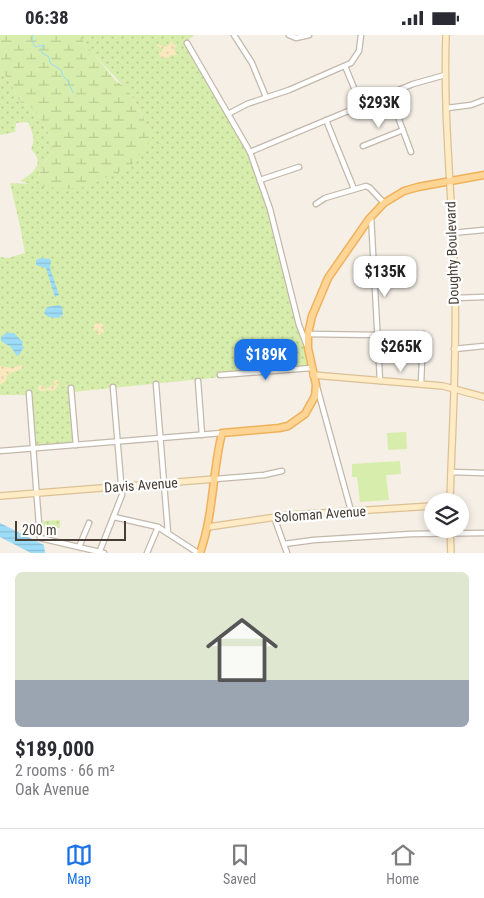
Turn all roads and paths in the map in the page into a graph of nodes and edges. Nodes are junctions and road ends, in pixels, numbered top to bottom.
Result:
1 (234, 35) edge
2 (289, 35) edge
3 (309, 35) edge
4 (361, 35) edge
5 (446, 35) edge
6 (187, 43) dead end
7 (344, 67) junction
8 (445, 75) junction
9 (389, 93) junction
10 (266, 97) junction
11 (484, 100) edge
12 (361, 105) junction
13 (447, 108) junction
14 (228, 114) junction
15 (326, 120) junction
16 (403, 130) junction
17 (362, 146) dead end
18 (250, 152) junction
19 (411, 152) dead end
20 (299, 167) dead end
21 (484, 175) edge
22 (260, 181) junction
23 (450, 181) junction
24 (354, 189) junction
25 (384, 203) junction
26 (316, 204) dead end
27 (371, 216) junction
28 (484, 230) edge
29 (452, 233) junction
30 (484, 297) edge
31 (455, 298) junction
32 (308, 333) junction
33 (423, 334) dead end
34 (378, 335) junction
35 (484, 346) edge
36 (308, 348) junction
37 (454, 349) junction
38 (404, 355) dead end
39 (422, 355) junction
40 (311, 368) junction
41 (220, 375) dead end
42 (313, 375) junction
43 (198, 381) dead end
44 (380, 381) junction
45 (156, 384) dead end
46 (422, 384) junction
47 (316, 385) junction
48 (113, 387) dead end
49 (71, 388) dead end
50 (453, 388) junction
51 (29, 393) dead end
52 (484, 397) edge
53 (222, 433) junction
54 (202, 435) junction
55 (160, 439) junction
56 (118, 442) junction
57 (76, 445) junction
58 (34, 449) junction
59 (0, 451) edge
60 (282, 471) dead end
61 (451, 472) junction
62 (484, 473) edge
63 (215, 479) junction
64 (164, 483) junction
65 (121, 486) junction
66 (37, 493) junction
67 (450, 493) edge
68 (0, 496) edge
69 (424, 506) edge
70 (351, 511) junction
71 (114, 517) junction
72 (274, 517) junction
73 (89, 523) dead end
74 (158, 527) junction
75 (208, 527) junction
76 (469, 532) edge
77 (168, 533) junction
78 (424, 533) edge
79 (484, 533) edge
80 (450, 538) edge
81 (284, 544) junction
82 (79, 547) junction
83 (101, 553) edge
84 (148, 553) edge
85 (199, 553) edge
86 (287, 553) edge
87 (451, 553) edge

1 - 10 street
2 - 3 street
4 - 7 street
5 - 8 street, Doughty Boulevard
6 - 14 street
7 - 10 street
7 - 12 street
8 - 9 street
8 - 13 street, Doughty Boulevard
9 - 12 street
9 - 16 street
10 - 14 street
11 - 13 street
12 - 15 street
13 - 23 street, Doughty Boulevard
14 - 18 street
15 - 18 street
15 - 24 street
16 - 17 street
16 - 19 street
18 - 22 street
20 - 22 street
21 - 23 main road
22 - 36 street
23 - 25 main road
23 - 29 street, Doughty Boulevard
24 - 25 street
24 - 26 street
25 - 27 main road
27 - 32 main road
27 - 34 street
28 - 29 street
29 - 31 street, Doughty Boulevard
30 - 31 street
31 - 37 street, Doughty Boulevard
32 - 34 street
32 - 36 main road
33 - 39 street
34 - 44 street
35 - 37 street
36 - 40 main road
37 - 50 street, Doughty Boulevard
38 - 39 street
39 - 46 street
40 - 41 street
40 - 42 main road
42 - 44 street
42 - 47 main road
43 - 54 street
44 - 46 street
45 - 55 street
46 - 50 street
47 - 53 main road
47 - 70 street
48 - 56 street
49 - 57 street
50 - 52 street
50 - 61 street, Doughty Boulevard
51 - 58 street
53 - 54 street
53 - 63 main road
54 - 55 street
55 - 56 street
55 - 64 street
56 - 57 street
56 - 65 street
57 - 58 street
58 - 59 street
58 - 66 street
60 - 63 street, Davis Avenue
61 - 62 street
61 - 67 street, Doughty Boulevard
63 - 64 street, Davis Avenue
63 - 75 main road
64 - 65 street, Davis Avenue
64 - 77 street
65 - 66 street, Davis Avenue
65 - 71 street
66 - 68 street, Davis Avenue
66 - 82 street
69 - 70 street, Soloman Avenue
70 - 72 street, Soloman Avenue
71 - 74 street
71 - 83 street
72 - 75 street, Soloman Avenue
72 - 81 street
73 - 82 street
74 - 77 street
74 - 84 street
75 - 85 main road
76 - 79 street
77 - 85 street
78 - 81 street
80 - 87 street
81 - 86 street
82 - 83 street

